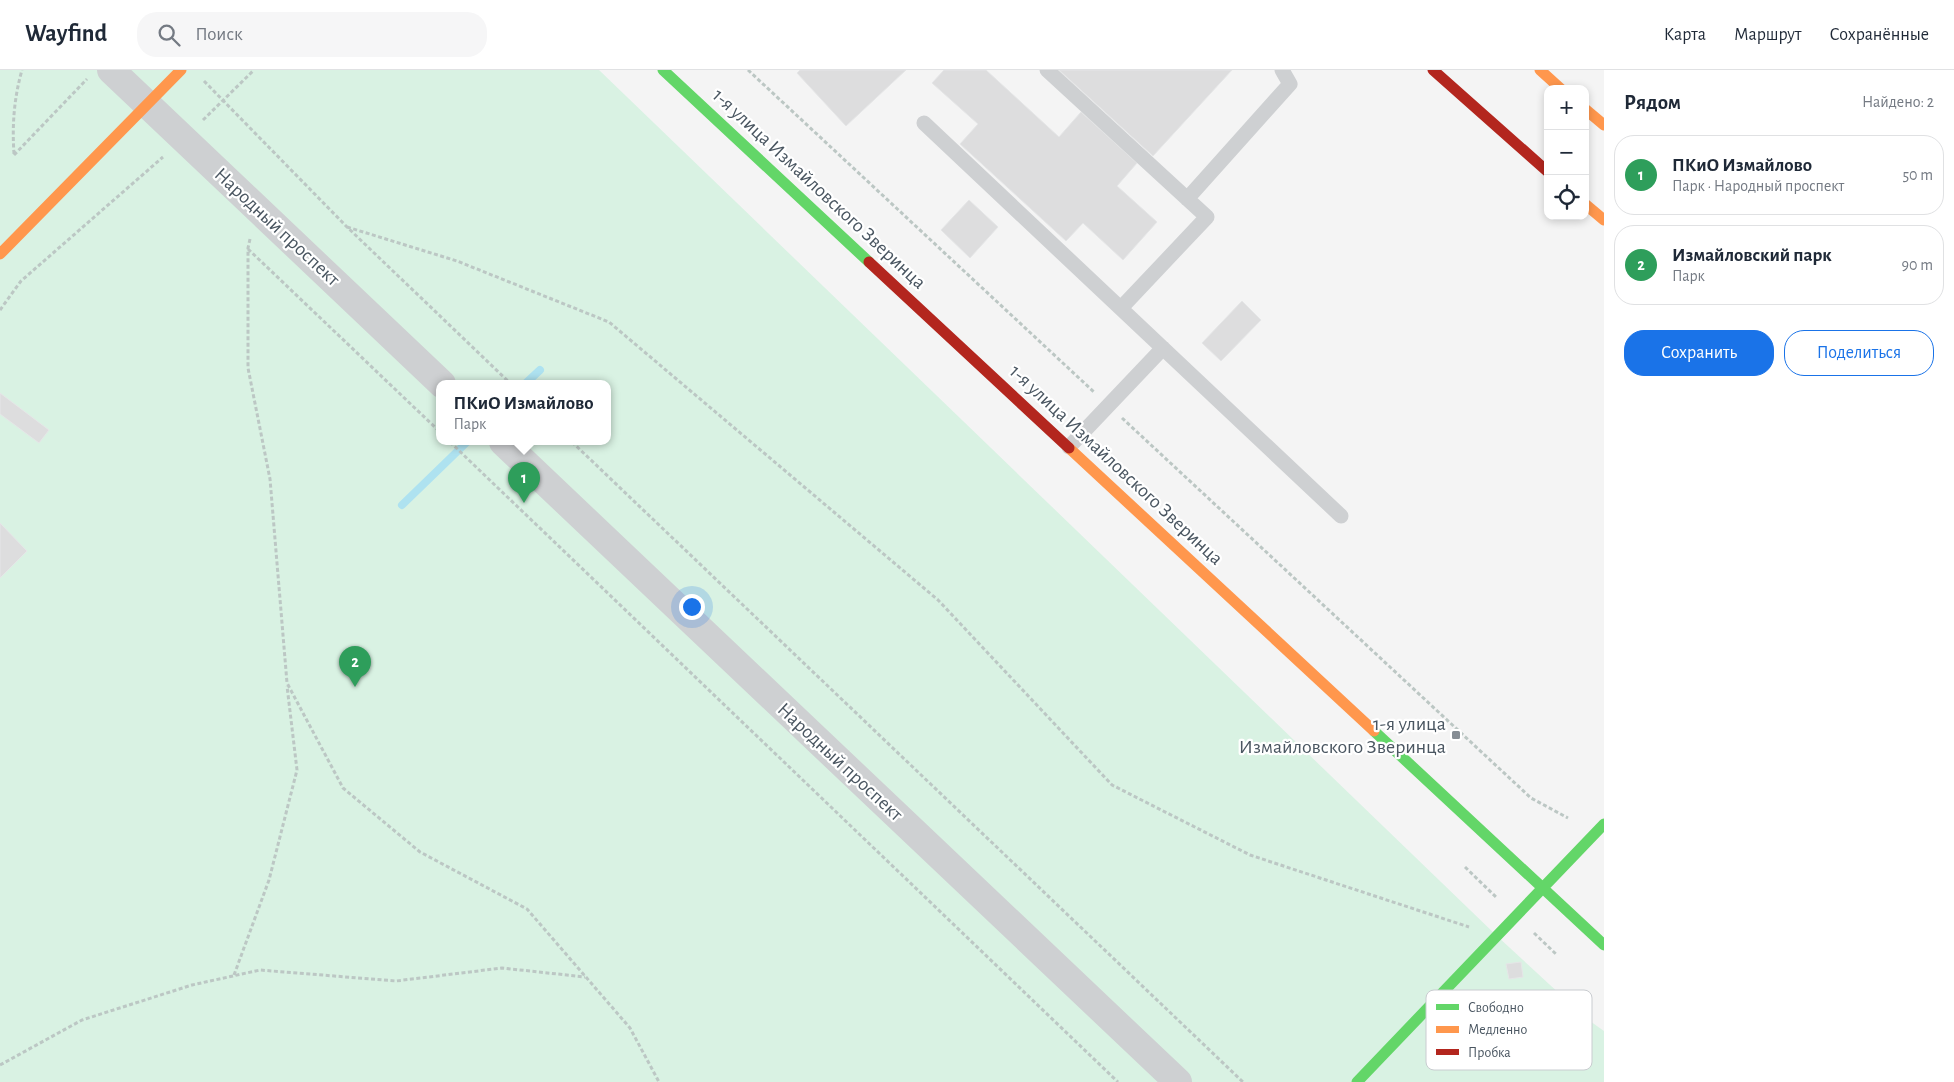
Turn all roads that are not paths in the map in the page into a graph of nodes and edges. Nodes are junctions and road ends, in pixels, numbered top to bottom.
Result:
1 (182, 70) edge
2 (663, 70) edge
3 (1047, 70) edge
4 (1282, 70) edge
5 (1433, 70) edge
6 (1540, 70) edge
7 (99, 74) edge
8 (1557, 85) edge
9 (148, 105) junction
10 (1589, 112) edge
11 (924, 123) dead end
12 (1604, 125) edge
13 (1544, 168) edge
14 (1187, 199) junction
15 (1589, 207) edge
16 (1604, 220) edge
17 (0, 254) edge
18 (1121, 308) junction
19 (1163, 348) junction
20 (438, 380) edge
21 (506, 445) edge
22 (1069, 447) junction
23 (1341, 516) dead end
24 (1604, 824) edge
25 (1543, 888) junction
26 (1604, 945) edge
27 (1445, 990) edge
28 (1426, 1010) edge
29 (1178, 1082) edge
30 (1357, 1082) edge

1 - 9 street
2 - 22 street, 1-я улица Измайловского Зверинца
3 - 14 lane
4 - 14 lane
5 - 13 street
6 - 8 street
7 - 9 street, Народный проспект
9 - 17 street
9 - 20 street, Народный проспект
10 - 12 street
11 - 18 lane
14 - 18 lane
15 - 16 street
18 - 19 lane
19 - 22 lane
19 - 23 lane
21 - 29 street, Народный проспект
22 - 25 street, 1-я улица Измайловского Зверинца
24 - 25 street
25 - 26 street, 1-я улица Измайловского Зверинца
25 - 27 street
28 - 30 street

